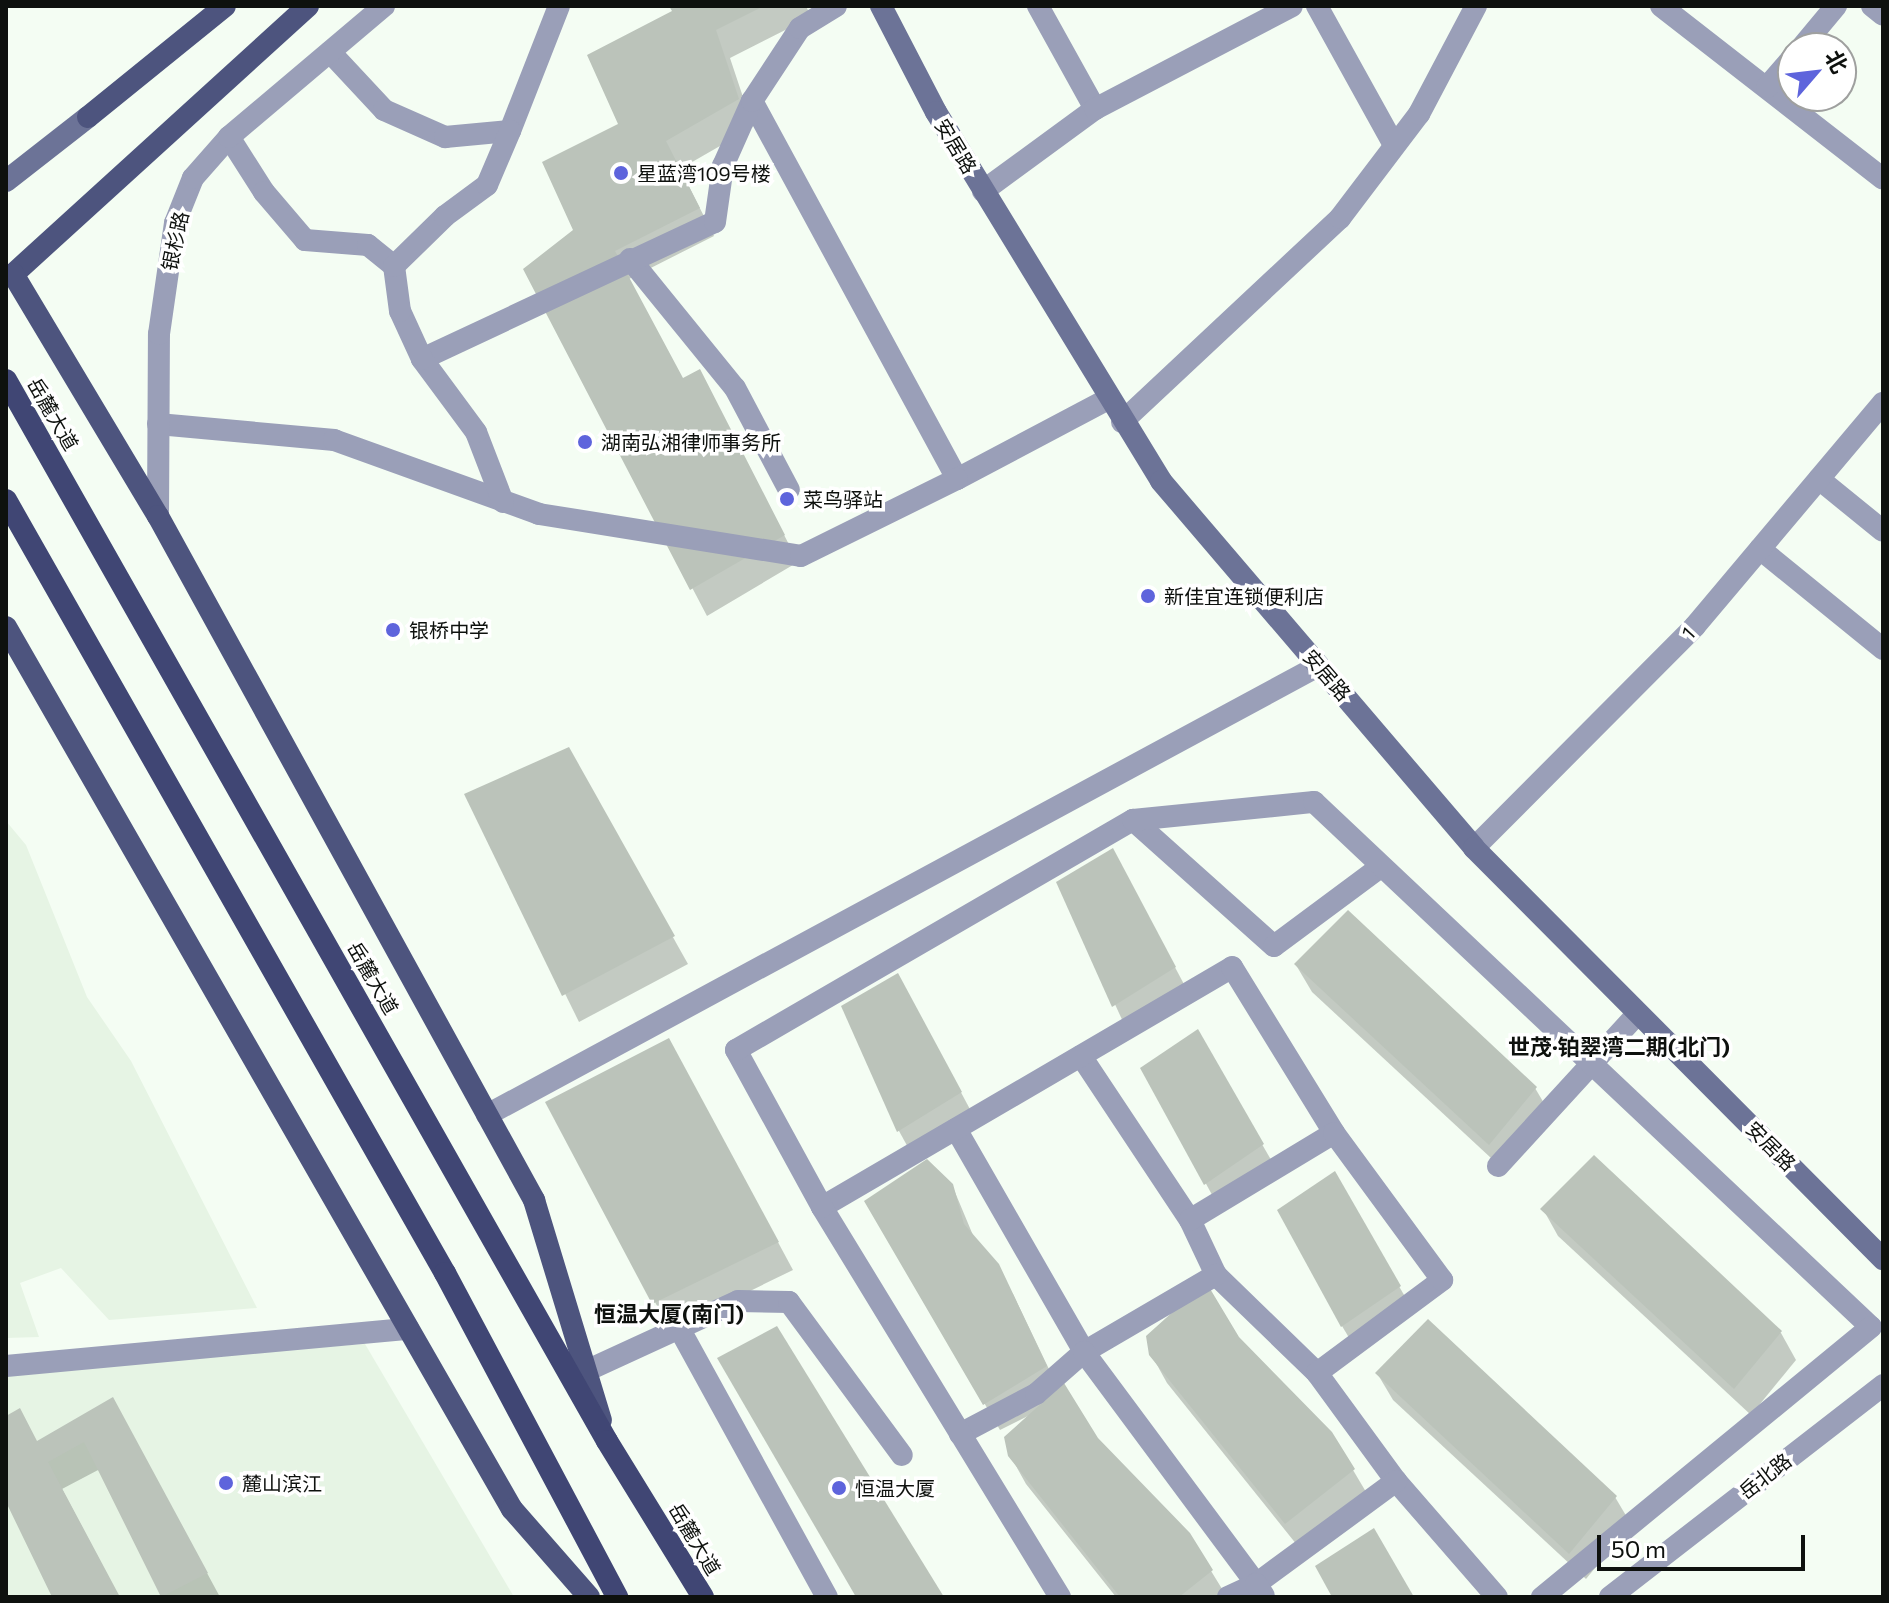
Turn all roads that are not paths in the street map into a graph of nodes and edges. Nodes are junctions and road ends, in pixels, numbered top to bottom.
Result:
1 (225, 6) edge
2 (308, 6) edge
3 (384, 6) edge
4 (559, 6) edge
5 (836, 6) edge
6 (881, 6) edge
7 (1038, 6) edge
8 (1292, 6) edge
9 (1317, 6) edge
10 (1476, 6) edge
11 (1661, 6) edge
12 (1836, 6) edge
13 (1872, 6) edge
14 (1883, 15) edge
15 (1814, 32) edge
16 (330, 52) junction
17 (1777, 75) edge
18 (1767, 87) junction
19 (752, 101) junction
20 (1095, 109) junction
21 (510, 131) junction
22 (229, 137) junction
23 (1394, 145) junction
24 (1883, 179) edge
25 (6, 181) edge
26 (983, 191) junction
27 (630, 259) junction
28 (394, 266) junction
29 (8, 272) edge
30 (422, 359) junction
31 (6, 380) edge
32 (1108, 399) junction
33 (1882, 405) edge
34 (1122, 422) junction
35 (158, 424) junction
36 (957, 479) junction
37 (1819, 479) junction
38 (789, 490) dead end
39 (6, 500) edge
40 (503, 502) junction
41 (158, 516) junction
42 (1883, 531) edge
43 (1760, 549) junction
44 (6, 627) edge
45 (1883, 649) edge
46 (1318, 666) junction
47 (1133, 820) junction
48 (1474, 848) junction
49 (1375, 871) dead end
50 (1638, 1013) junction
51 (1081, 1056) junction
52 (1593, 1065) junction
53 (487, 1115) junction
54 (956, 1129) junction
55 (1334, 1133) junction
56 (1498, 1166) dead end
57 (822, 1207) junction
58 (1190, 1220) junction
59 (1883, 1259) edge
60 (1216, 1275) junction
61 (679, 1328) junction
62 (408, 1329) junction
63 (1084, 1352) junction
64 (6, 1366) edge
65 (586, 1371) junction
66 (1317, 1373) junction
67 (1883, 1385) edge
68 (960, 1434) junction
69 (607, 1441) junction
70 (902, 1455) dead end
71 (1396, 1481) junction
72 (1260, 1591) edge
73 (589, 1597) edge
74 (617, 1597) edge
75 (703, 1597) edge
76 (827, 1597) edge
77 (1060, 1597) edge
78 (1228, 1597) edge
79 (1497, 1597) edge
80 (1542, 1597) edge
81 (1610, 1597) edge

1 - 25 main road
2 - 29 main road
3 - 16 street, 银杉路
4 - 21 street
5 - 19 street
6 - 26 main road, 安居路
7 - 20 street
8 - 20 street
9 - 23 street
10 - 23 street
11 - 18 street
12 - 15 street
13 - 14 street
16 - 21 street
16 - 22 street, 银杉路
17 - 18 street
18 - 24 street
19 - 27 street
19 - 36 street
20 - 26 street
21 - 28 street
22 - 28 street
22 - 35 street, 银杉路
23 - 34 street
26 - 32 main road, 安居路
27 - 30 street
27 - 38 street
28 - 30 street
29 - 41 main road
30 - 40 street
31 - 69 highway, 岳麓大道
32 - 34 main road, 安居路
32 - 36 street
33 - 37 street, 1
34 - 46 main road, 安居路
35 - 40 street
35 - 41 street, 银杉路
36 - 40 street
37 - 42 street
37 - 43 street, 1
39 - 74 highway
41 - 53 main road
43 - 45 street
43 - 48 street, 1
44 - 62 main road
46 - 48 main road, 安居路
46 - 53 street
47 - 49 street
47 - 52 street
47 - 57 street
48 - 50 main road, 安居路
50 - 52 street
50 - 59 main road, 安居路
51 - 54 street
51 - 55 street
51 - 58 street
52 - 56 street
52 - 80 street
53 - 65 main road
54 - 57 street
54 - 63 street
55 - 58 street
55 - 66 street
57 - 68 street
58 - 60 street
60 - 63 street
60 - 66 street
61 - 65 street
61 - 70 street
61 - 76 street
62 - 64 street
62 - 73 main road
63 - 68 street
63 - 72 street
65 - 69 main road
66 - 71 street
67 - 81 street, 岳北路
68 - 77 street
69 - 75 highway, 岳麓大道
71 - 72 street
71 - 79 street
72 - 78 street

